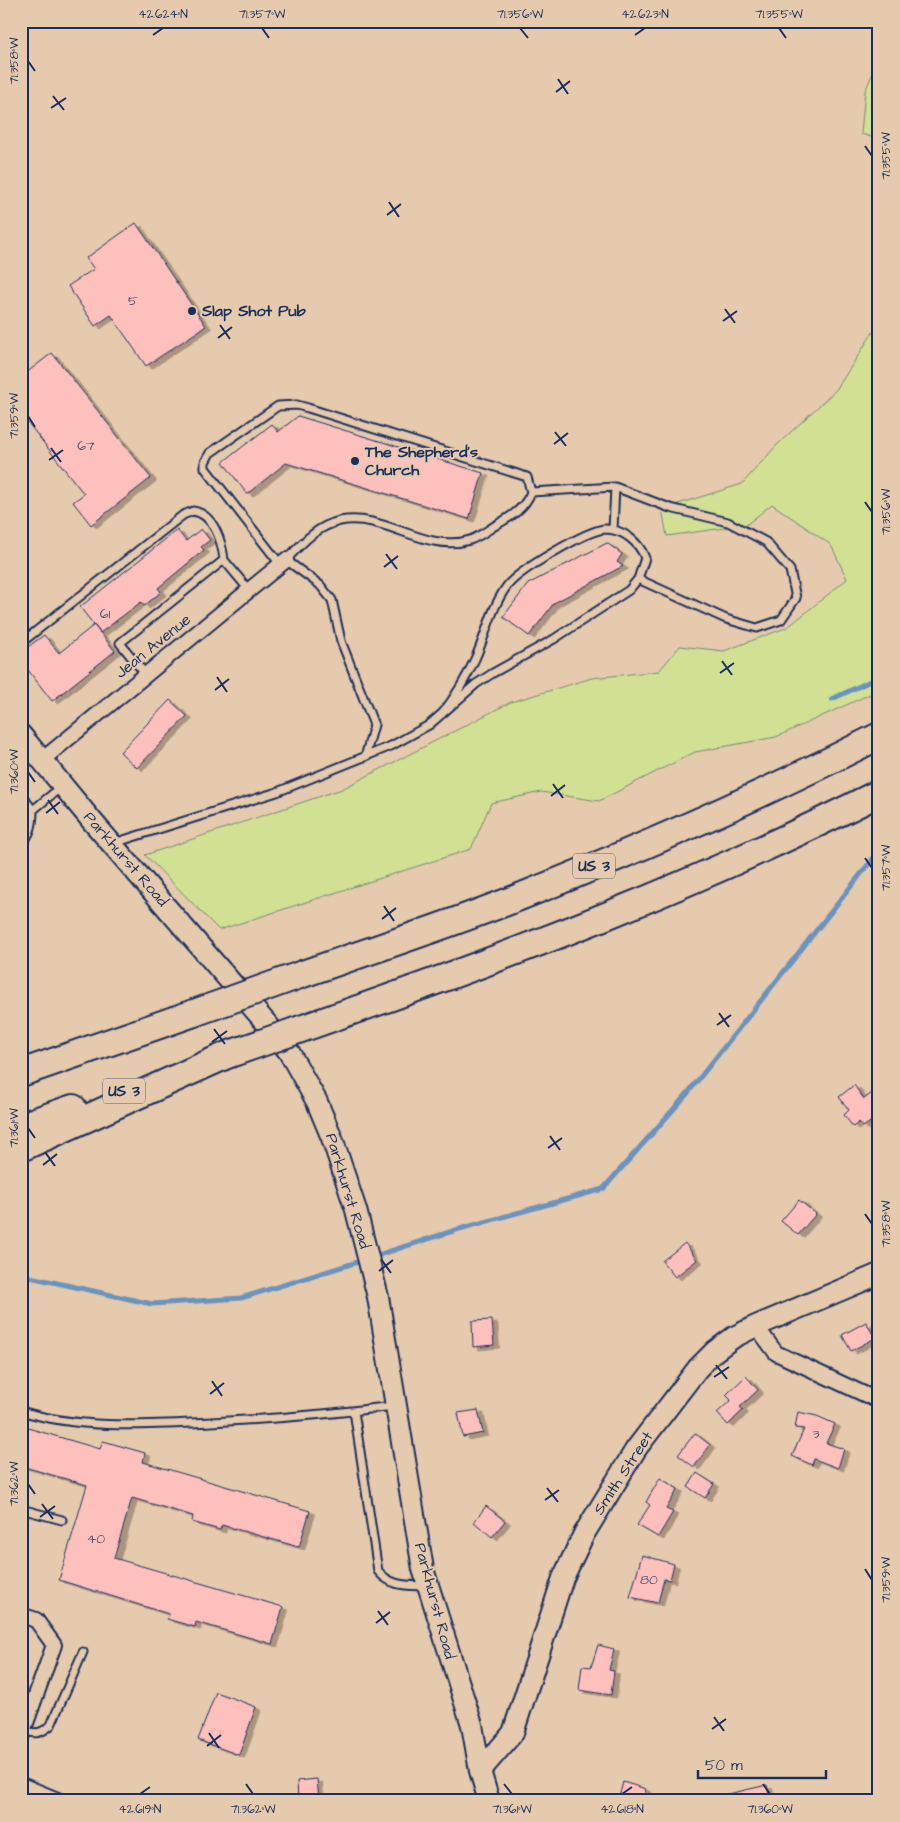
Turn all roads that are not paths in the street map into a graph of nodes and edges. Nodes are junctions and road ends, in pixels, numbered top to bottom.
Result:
1 (615, 487) junction
2 (531, 492) junction
3 (613, 530) junction
4 (224, 560) junction
5 (283, 562) junction
6 (638, 579) junction
7 (249, 590) junction
8 (21, 644) edge
9 (146, 675) junction
10 (442, 714) junction
11 (21, 735) edge
12 (879, 736) edge
13 (365, 757) junction
14 (42, 760) junction
15 (62, 786) junction
16 (879, 793) edge
17 (21, 795) edge
18 (21, 809) edge
19 (33, 810) junction
20 (112, 844) junction
21 (21, 845) edge
22 (194, 1013) junction
23 (21, 1055) edge
24 (227, 1055) junction
25 (21, 1073) edge
26 (21, 1126) edge
27 (21, 1148) edge
28 (879, 1274) edge
29 (756, 1326) junction
30 (879, 1401) edge
31 (398, 1406) junction
32 (21, 1411) edge
33 (354, 1411) junction
34 (21, 1509) edge
35 (62, 1520) dead end
36 (428, 1586) junction
37 (21, 1615) edge
38 (83, 1652) dead end
39 (22, 1734) edge
40 (480, 1771) junction
41 (21, 1785) edge
42 (60, 1801) edge
43 (489, 1801) edge

1 - 2 lane
1 - 3 lane
1 - 6 lane
2 - 5 lane
2 - 5 lane
3 - 6 lane
3 - 10 lane
4 - 7 lane
4 - 8 lane
4 - 9 lane
5 - 7 street, Jean Avenue
5 - 13 lane
6 - 10 lane
7 - 9 street, Jean Avenue
9 - 14 street, Jean Avenue
10 - 13 lane
11 - 14 street, Parkhurst Road
12 - 22 highway, US 3, bridge
13 - 20 lane
14 - 15 street, Parkhurst Road
15 - 19 lane
15 - 20 street, Parkhurst Road
16 - 24 highway, US 3, bridge
17 - 19 lane
18 - 19 lane
19 - 21 lane
20 - 31 street, Parkhurst Road
22 - 23 highway
22 - 25 highway, US 3
24 - 26 highway, US 3
24 - 27 highway
28 - 29 street, Smith Street
29 - 30 street
29 - 40 street, Smith Street
31 - 33 lane
31 - 36 street, Parkhurst Road
32 - 33 lane
33 - 36 lane
34 - 35 lane
36 - 40 street, Parkhurst Road
37 - 39 street
38 - 39 lane
40 - 43 street, Parkhurst Road
41 - 42 street

